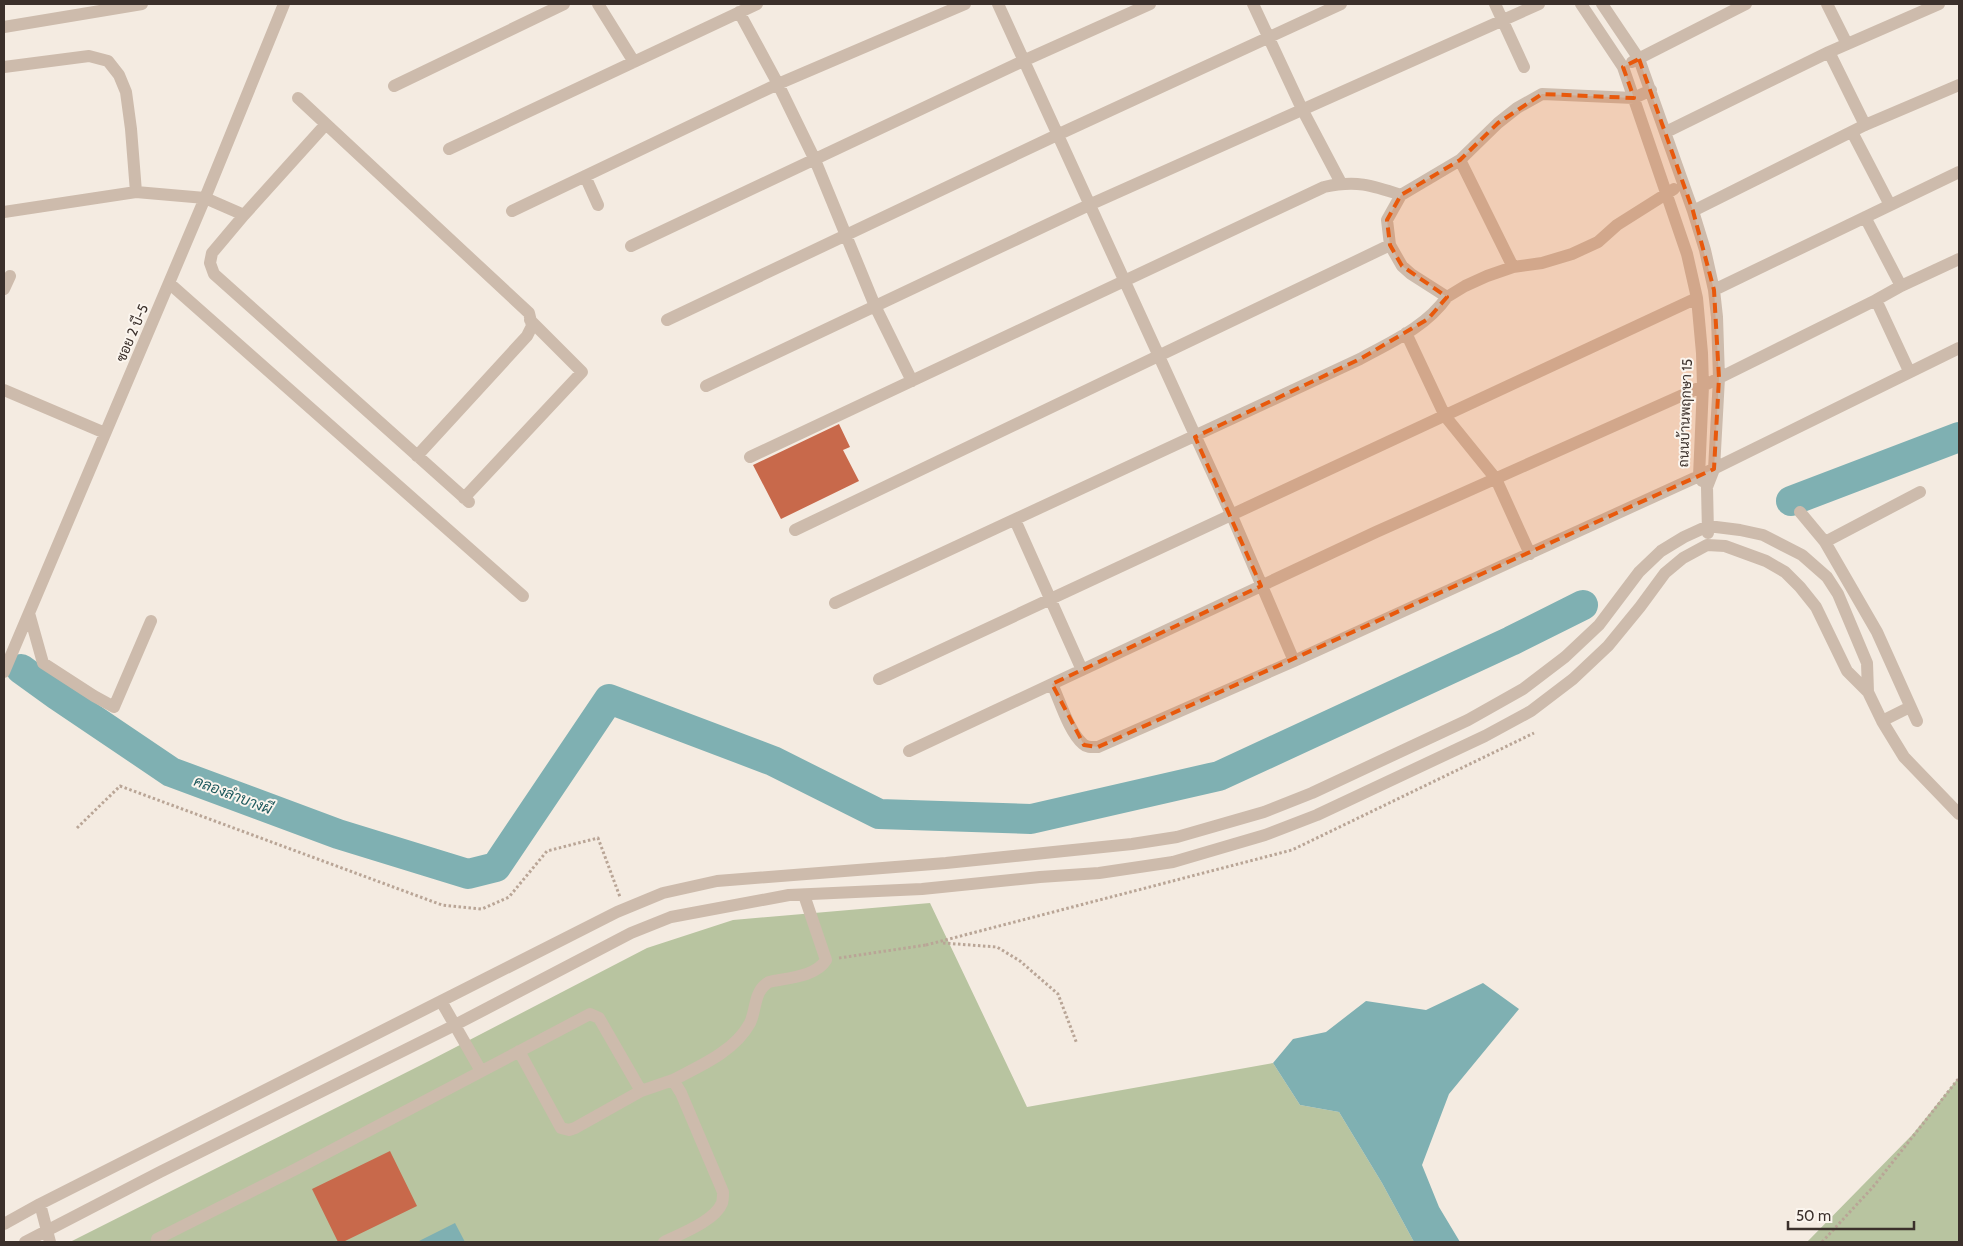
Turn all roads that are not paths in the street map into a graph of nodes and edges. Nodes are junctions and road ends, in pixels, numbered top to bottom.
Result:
1 (142, 4) edge
2 (284, 4) edge
3 (564, 4) edge
4 (598, 4) edge
5 (757, 4) edge
6 (965, 4) edge
7 (998, 4) edge
8 (1150, 4) edge
9 (1253, 4) edge
10 (1341, 4) edge
11 (1495, 4) edge
12 (1539, 4) edge
13 (1581, 4) edge
14 (1602, 4) edge
15 (1746, 4) edge
16 (1827, 4) edge
17 (1939, 4) edge
18 (739, 12) junction
19 (1502, 19) junction
20 (4, 27) edge
21 (1268, 38) junction
22 (1847, 44) junction
23 (1829, 52) junction
24 (1639, 59) junction
25 (1023, 61) junction
26 (634, 62) junction
27 (4, 67) edge
28 (1524, 67) dead end
29 (1623, 67) junction
30 (778, 84) junction
31 (1959, 85) edge
32 (394, 86) dead end
33 (1650, 90) junction
34 (298, 98) dead end
35 (1634, 98) junction
36 (1302, 109) junction
37 (326, 124) junction
38 (1865, 125) junction
39 (1666, 132) junction
40 (1852, 132) junction
41 (1057, 135) junction
42 (448, 149) dead end
43 (815, 160) junction
44 (1460, 160) junction
45 (1959, 172) edge
46 (585, 176) junction
47 (1342, 183) junction
48 (1683, 185) junction
49 (136, 192) junction
50 (1667, 193) junction
51 (1401, 195) junction
52 (205, 198) junction
53 (598, 205) dead end
54 (1089, 205) junction
55 (1890, 205) junction
56 (512, 211) dead end
57 (1693, 211) junction
58 (4, 212) edge
59 (244, 215) junction
60 (1865, 217) junction
61 (845, 236) junction
62 (1390, 245) junction
63 (631, 246) dead end
64 (1959, 258) edge
65 (1514, 267) junction
66 (10, 276) dead end
67 (1124, 282) junction
68 (169, 283) junction
69 (1902, 286) junction
70 (4, 289) edge
71 (1714, 290) junction
72 (1447, 297) junction
73 (1697, 298) junction
74 (1876, 300) junction
75 (875, 306) junction
76 (530, 320) junction
77 (667, 320) dead end
78 (1406, 333) junction
79 (1959, 348) edge
80 (1159, 357) junction
81 (1910, 371) junction
82 (1719, 378) junction
83 (912, 381) junction
84 (706, 386) dead end
85 (1703, 386) junction
86 (4, 390) edge
87 (1445, 416) junction
88 (106, 433) junction
89 (1195, 437) junction
90 (417, 456) junction
91 (750, 457) dead end
92 (1714, 468) junction
93 (1699, 476) junction
94 (1496, 479) junction
95 (1707, 487) junction
96 (1920, 492) dead end
97 (1800, 512) dead end
98 (1232, 516) junction
99 (1015, 520) junction
100 (1708, 526) junction
101 (795, 530) dead end
102 (1825, 542) junction
103 (1707, 545) junction
104 (1530, 554) junction
105 (1261, 586) junction
106 (523, 596) dead end
107 (1051, 599) junction
108 (834, 603) dead end
109 (29, 613) junction
110 (151, 621) dead end
111 (1294, 661) junction
112 (1082, 670) junction
113 (4, 672) edge
114 (879, 679) dead end
115 (1052, 684) junction
116 (1868, 692) junction
117 (1910, 707) junction
118 (1882, 721) junction
119 (1917, 721) dead end
120 (909, 752) dead end
121 (1959, 814) edge
122 (804, 895) junction
123 (441, 1001) junction
124 (455, 1025) junction
125 (519, 1051) junction
126 (481, 1071) junction
127 (674, 1080) junction
128 (641, 1091) junction
129 (40, 1204) junction
130 (4, 1224) edge
131 (49, 1237) edge
132 (156, 1241) edge
133 (25, 1242) edge
134 (664, 1242) edge

1 - 20 street
2 - 52 street, ซอย 2 บี-5
3 - 32 street
4 - 26 street
5 - 18 street
6 - 30 street
7 - 25 street
8 - 25 street
9 - 21 street
10 - 21 street
11 - 19 street
12 - 19 street
13 - 29 street, ถนนบ้านพฤกษา 15
14 - 24 street
15 - 24 street
16 - 22 street
17 - 22 street
18 - 26 street
18 - 30 street
19 - 28 street
19 - 36 street
21 - 36 street
21 - 41 street
22 - 23 street
23 - 38 street
23 - 39 street
24 - 29 street
24 - 33 street
25 - 41 street
25 - 43 street
26 - 42 street
27 - 49 street
29 - 35 street, ถนนบ้านพฤกษา 15
30 - 43 street
30 - 46 street
31 - 38 street
33 - 35 street
33 - 39 street
34 - 37 street
35 - 44 street
35 - 50 street, ถนนบ้านพฤกษา 15
36 - 47 street
36 - 54 street
37 - 59 street
37 - 76 street
38 - 40 street
39 - 48 street
40 - 55 street
40 - 57 street
41 - 54 street
41 - 61 street
43 - 61 street
43 - 63 street
44 - 51 street
44 - 65 street
45 - 55 street
46 - 53 street
46 - 56 street
47 - 51 street
47 - 67 street
48 - 50 street
48 - 57 street
49 - 52 street
49 - 58 street
50 - 65 street
50 - 73 street, ถนนบ้านพฤกษา 15
51 - 62 street
52 - 59 street
52 - 68 street, ซอย 2 บี-5
54 - 67 street
54 - 75 street
55 - 60 street
57 - 71 street
59 - 90 street
60 - 69 street
60 - 71 street
61 - 75 street
61 - 77 street
62 - 72 street
62 - 80 street
64 - 69 street
65 - 72 street
66 - 70 street
67 - 80 street
67 - 83 street
68 - 88 street, ซอย 2 บี-5
68 - 106 street
69 - 74 street
71 - 82 street
72 - 78 street
73 - 85 street, ถนนบ้านพฤกษา 15
73 - 87 street
74 - 81 street
74 - 82 street
75 - 83 street
75 - 84 street
76 - 90 street
76 - 90 street
78 - 87 street
78 - 89 street
79 - 81 street
80 - 89 street
80 - 101 street
81 - 92 street
82 - 85 street
82 - 92 street
83 - 91 street
85 - 93 street, ถนนบ้านพฤกษา 15
85 - 94 street
86 - 88 street
87 - 94 street
87 - 98 street
88 - 109 street, ซอย 2 บี-5
89 - 98 street
89 - 99 street
92 - 93 street
92 - 95 street
93 - 95 street, ถนนบ้านพฤกษา 15
93 - 104 street
94 - 104 street
94 - 105 street
95 - 100 street
96 - 102 street
97 - 102 street
98 - 105 street
98 - 107 street
99 - 107 street
99 - 108 street
100 - 103 street
100 - 116 street
100 - 123 street
102 - 117 street
103 - 116 street
103 - 122 street
104 - 111 street
105 - 111 street
105 - 112 street
107 - 112 street
107 - 114 street
109 - 110 street
109 - 113 street, ซอย 2 บี-5
111 - 115 street
112 - 115 street
115 - 120 street
116 - 118 street
117 - 118 street
117 - 119 street
118 - 121 street
122 - 124 street
122 - 127 street
123 - 124 street
123 - 129 street
124 - 126 street
124 - 131 street
125 - 126 street
125 - 128 street
125 - 128 street
126 - 132 street
127 - 128 street
127 - 134 street
129 - 130 street
129 - 131 street
131 - 133 street

